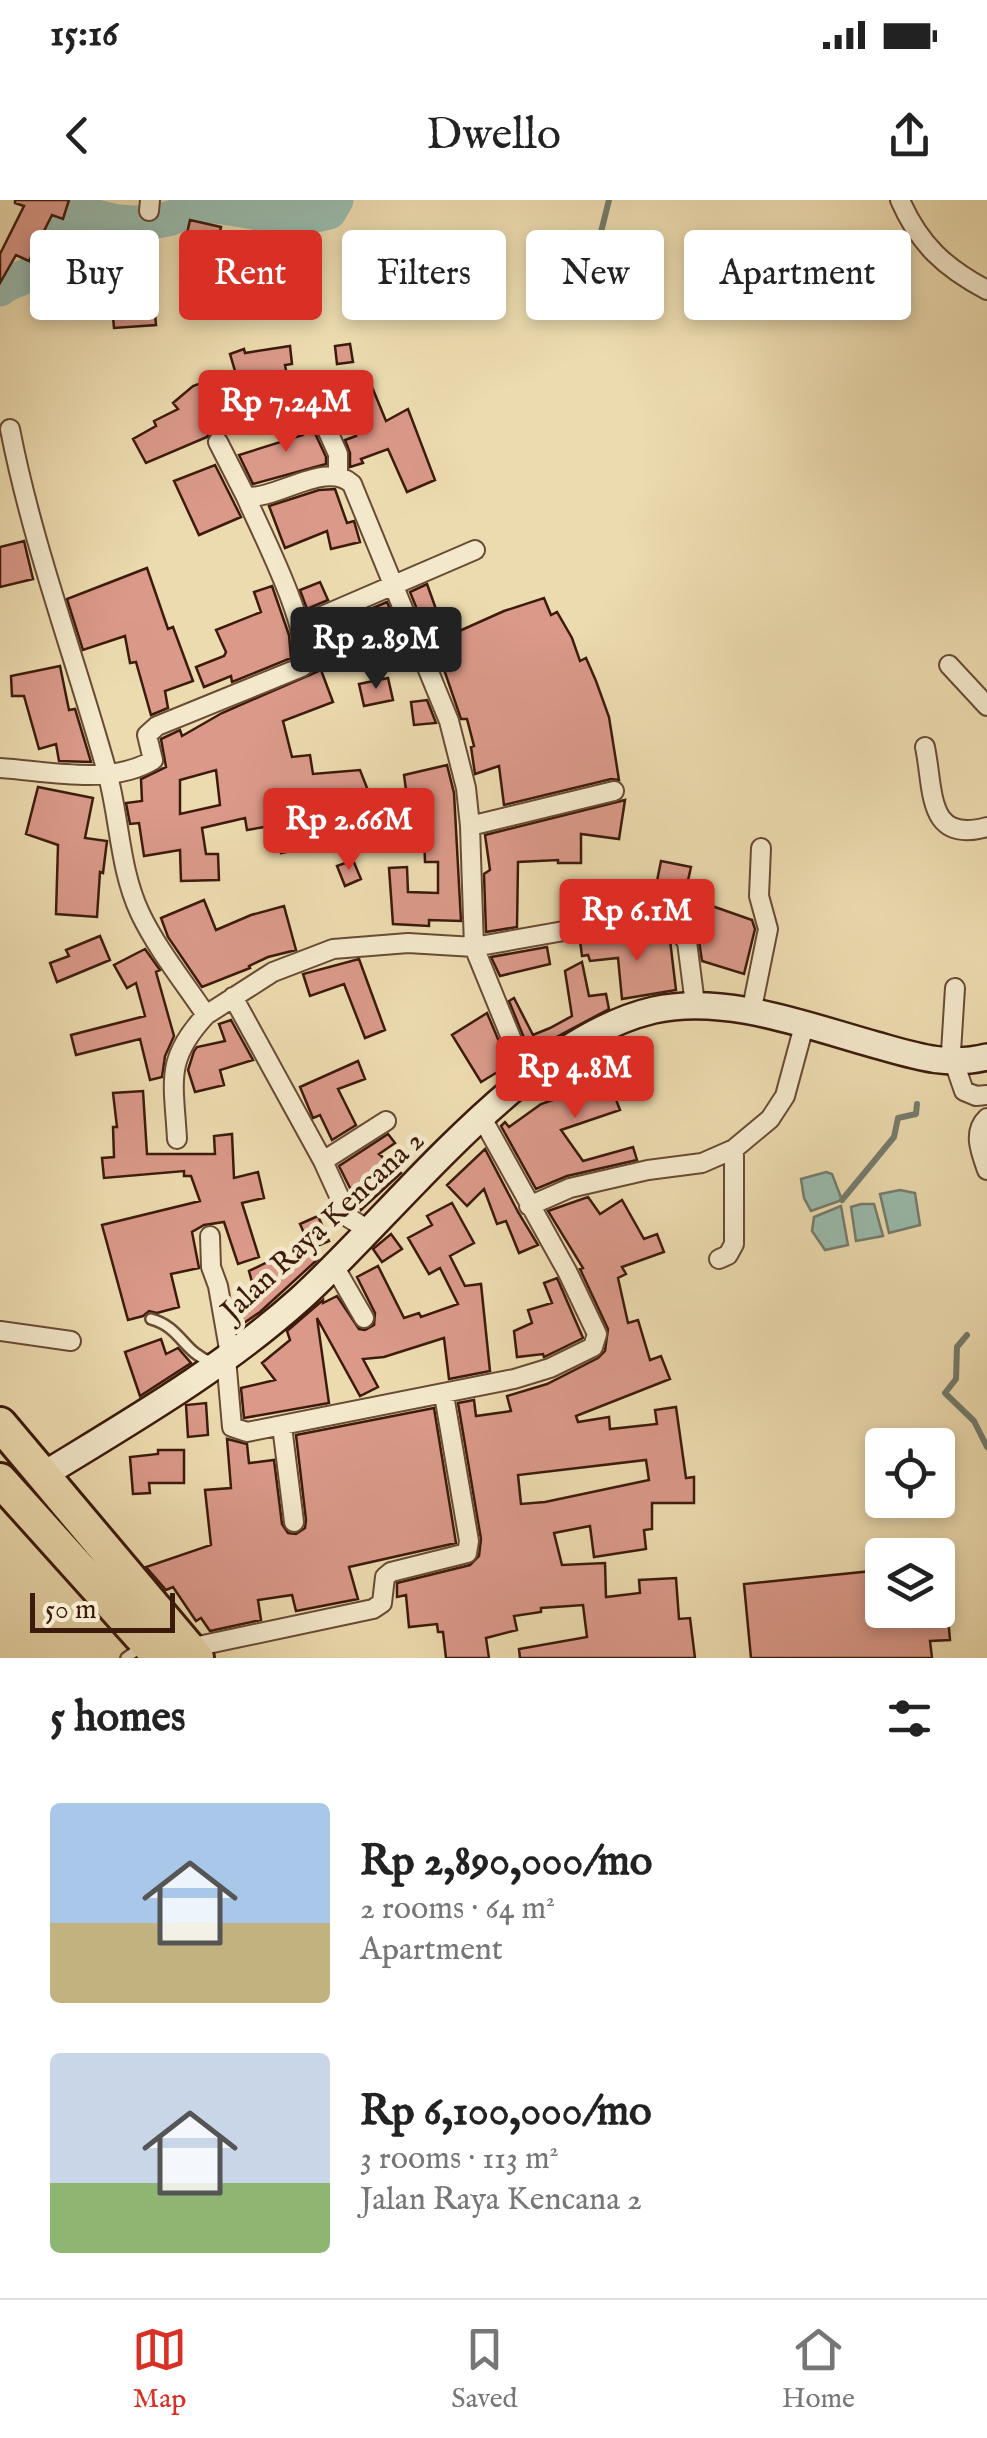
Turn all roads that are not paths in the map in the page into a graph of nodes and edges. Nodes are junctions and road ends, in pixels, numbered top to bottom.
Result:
1 (900, 200) edge
2 (987, 290) edge
3 (313, 398) dead end
4 (10, 429) dead end
5 (218, 442) dead end
6 (338, 475) junction
7 (246, 497) junction
8 (476, 550) dead end
9 (394, 586) junction
10 (300, 625) junction
11 (949, 665) dead end
12 (987, 706) edge
13 (925, 748) dead end
14 (0, 768) edge
15 (108, 775) junction
16 (614, 791) dead end
17 (470, 826) junction
18 (987, 827) edge
19 (761, 848) dead end
20 (474, 947) junction
21 (955, 988) dead end
22 (233, 997) junction
23 (694, 1004) junction
24 (751, 1013) junction
25 (206, 1015) junction
26 (804, 1026) junction
27 (987, 1057) edge
28 (958, 1062) junction
29 (526, 1077) junction
30 (987, 1095) edge
31 (482, 1118) junction
32 (987, 1118) edge
33 (386, 1122) dead end
34 (177, 1139) dead end
35 (734, 1148) junction
36 (323, 1162) junction
37 (987, 1170) edge
38 (529, 1206) junction
39 (370, 1231) junction
40 (210, 1236) dead end
41 (720, 1259) dead end
42 (334, 1266) junction
43 (151, 1318) dead end
44 (364, 1318) dead end
45 (0, 1331) edge
46 (71, 1342) dead end
47 (224, 1359) junction
48 (444, 1396) junction
49 (0, 1424) edge
50 (282, 1426) junction
51 (0, 1446) edge
52 (44, 1474) junction
53 (2, 1493) edge
54 (294, 1522) dead end
55 (163, 1655) edge

1 - 2 street
3 - 6 street
4 - 15 street
5 - 7 street
6 - 7 street
6 - 9 street
7 - 10 street
8 - 9 street
9 - 10 street
9 - 17 street
10 - 15 street
11 - 12 street
13 - 18 street
14 - 15 street
15 - 25 street
16 - 17 street
17 - 20 street
19 - 24 street
20 - 22 street
20 - 23 street
20 - 29 street
21 - 28 street
22 - 25 street
22 - 36 street
23 - 24 street, Jalan Raya Kencana 2
23 - 29 street, Jalan Raya Kencana 2
24 - 26 street, Jalan Raya Kencana 2
25 - 34 street
26 - 28 street, Jalan Raya Kencana 2
26 - 35 street
27 - 28 street, Jalan Raya Kencana 2
28 - 30 street
29 - 31 street, Jalan Raya Kencana 2
31 - 38 street
31 - 39 street, Jalan Raya Kencana 2
32 - 37 street
33 - 36 street
35 - 38 street
35 - 41 street
36 - 39 street
38 - 48 street
39 - 42 street, Jalan Raya Kencana 2
40 - 47 street
42 - 44 street
42 - 47 street, Jalan Raya Kencana 2
43 - 47 lane
45 - 46 street
47 - 50 street
47 - 52 street, Jalan Raya Kencana 2
48 - 50 street
48 - 55 street
49 - 52 highway
50 - 54 street
51 - 55 highway
52 - 55 highway
53 - 55 highway

